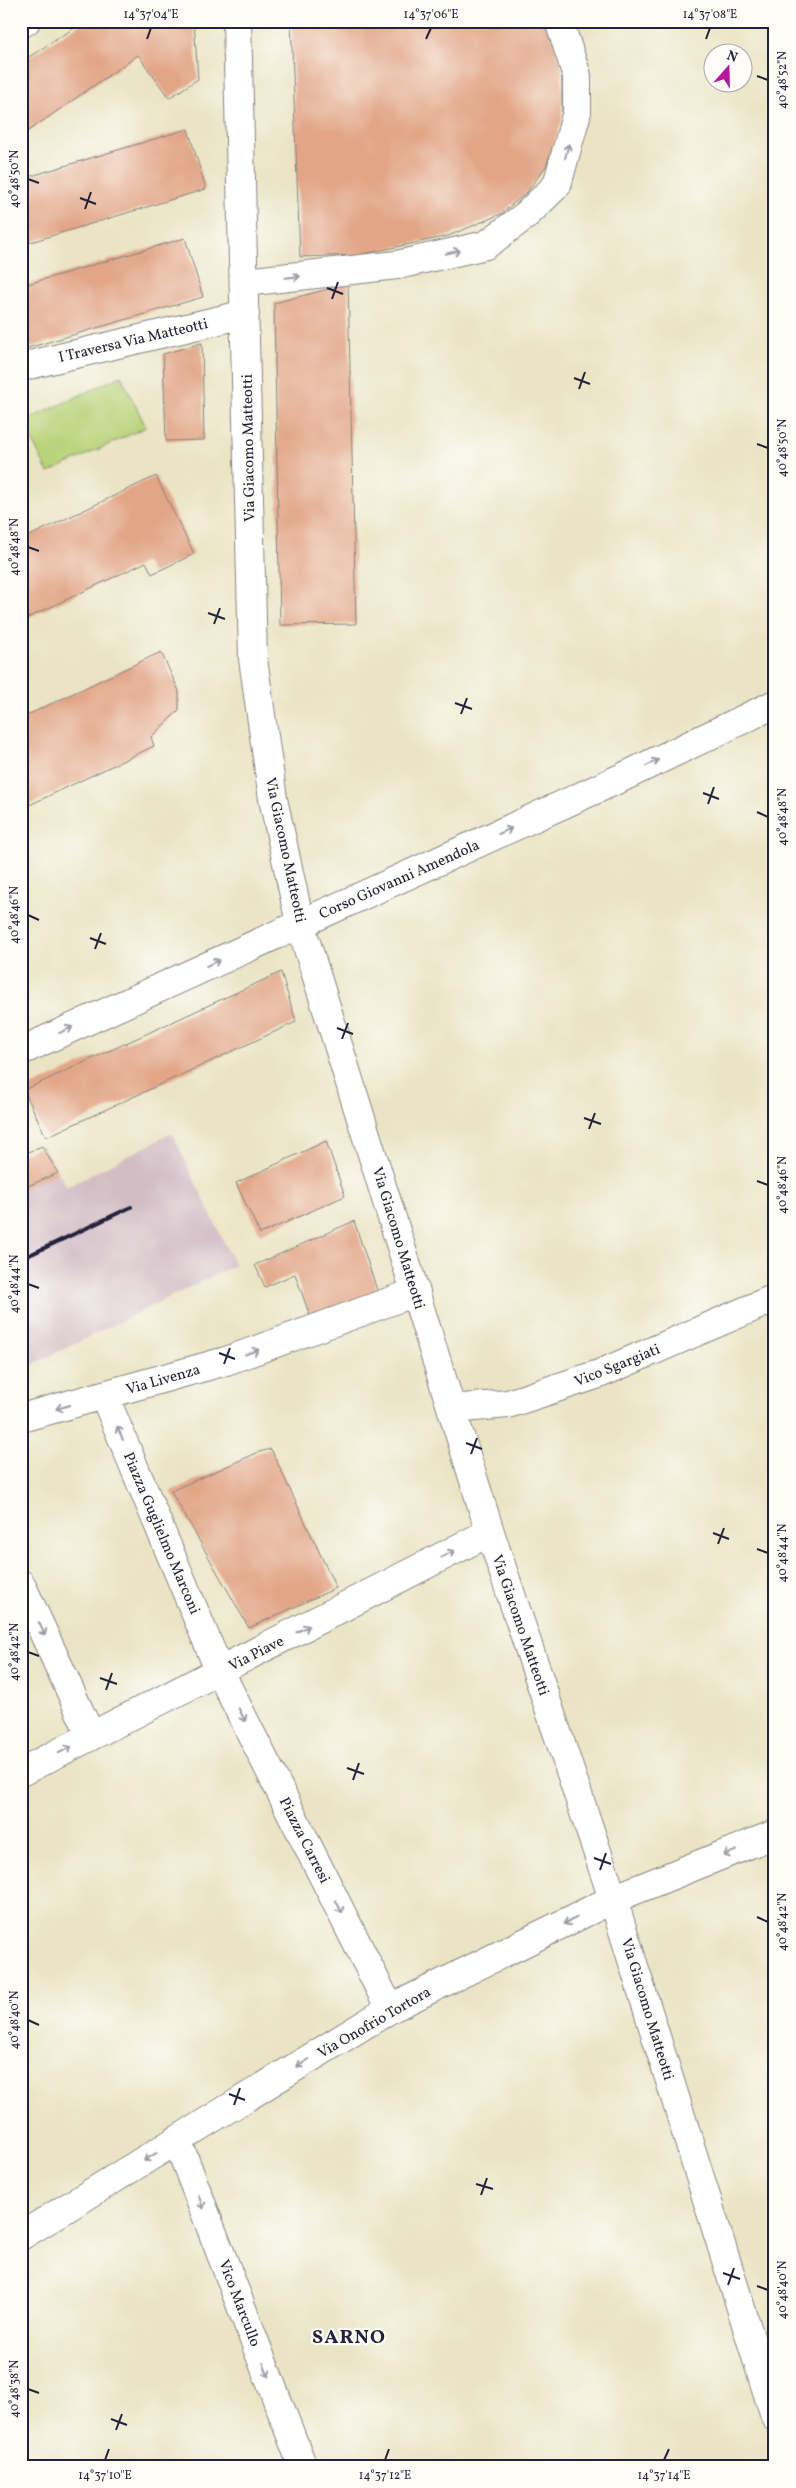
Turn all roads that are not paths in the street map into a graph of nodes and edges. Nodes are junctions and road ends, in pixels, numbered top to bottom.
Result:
1 (26, 21) edge
2 (237, 21) edge
3 (559, 21) edge
4 (21, 24) edge
5 (244, 282) junction
6 (245, 314) junction
7 (21, 367) edge
8 (775, 704) edge
9 (300, 923) junction
10 (21, 1051) edge
11 (416, 1292) junction
12 (775, 1298) edge
13 (104, 1395) junction
14 (452, 1408) junction
15 (21, 1418) edge
16 (490, 1532) junction
17 (21, 1584) edge
18 (220, 1672) junction
19 (91, 1736) junction
20 (21, 1772) edge
21 (775, 1834) edge
22 (614, 1900) junction
23 (390, 2009) junction
24 (178, 2140) junction
25 (21, 2236) edge
26 (775, 2417) edge
27 (303, 2467) edge

1 - 4 street
2 - 5 street, Via Giacomo Matteotti
5 -> 3 street
5 - 6 street, Via Giacomo Matteotti
6 - 7 street, I Traversa Via Matteotti
6 - 9 street, Via Giacomo Matteotti
9 -> 8 street, Corso Giovanni Amendola
10 -> 9 street, Corso Giovanni Amendola
9 - 11 street, Via Giacomo Matteotti
13 -> 11 street, Via Livenza
11 - 14 street, Via Giacomo Matteotti
12 - 14 street, Vico Sgargiati
13 -> 15 street, Via Livenza
18 -> 13 street, Piazza Guglielmo Marconi
14 - 16 street, Via Giacomo Matteotti
18 -> 16 street, Via Piave
16 - 22 street, Via Giacomo Matteotti
17 -> 19 street
18 - 19 street, Via Piave
18 -> 23 street, Piazza Carresi
20 -> 19 street, Via Piave
21 -> 22 street, Via Onofrio Tortora
22 -> 23 street, Via Onofrio Tortora
22 - 26 street, Via Giacomo Matteotti
23 -> 24 street, Via Onofrio Tortora
24 -> 25 street, Via Onofrio Tortora
24 -> 27 street, Vico Marcullo

